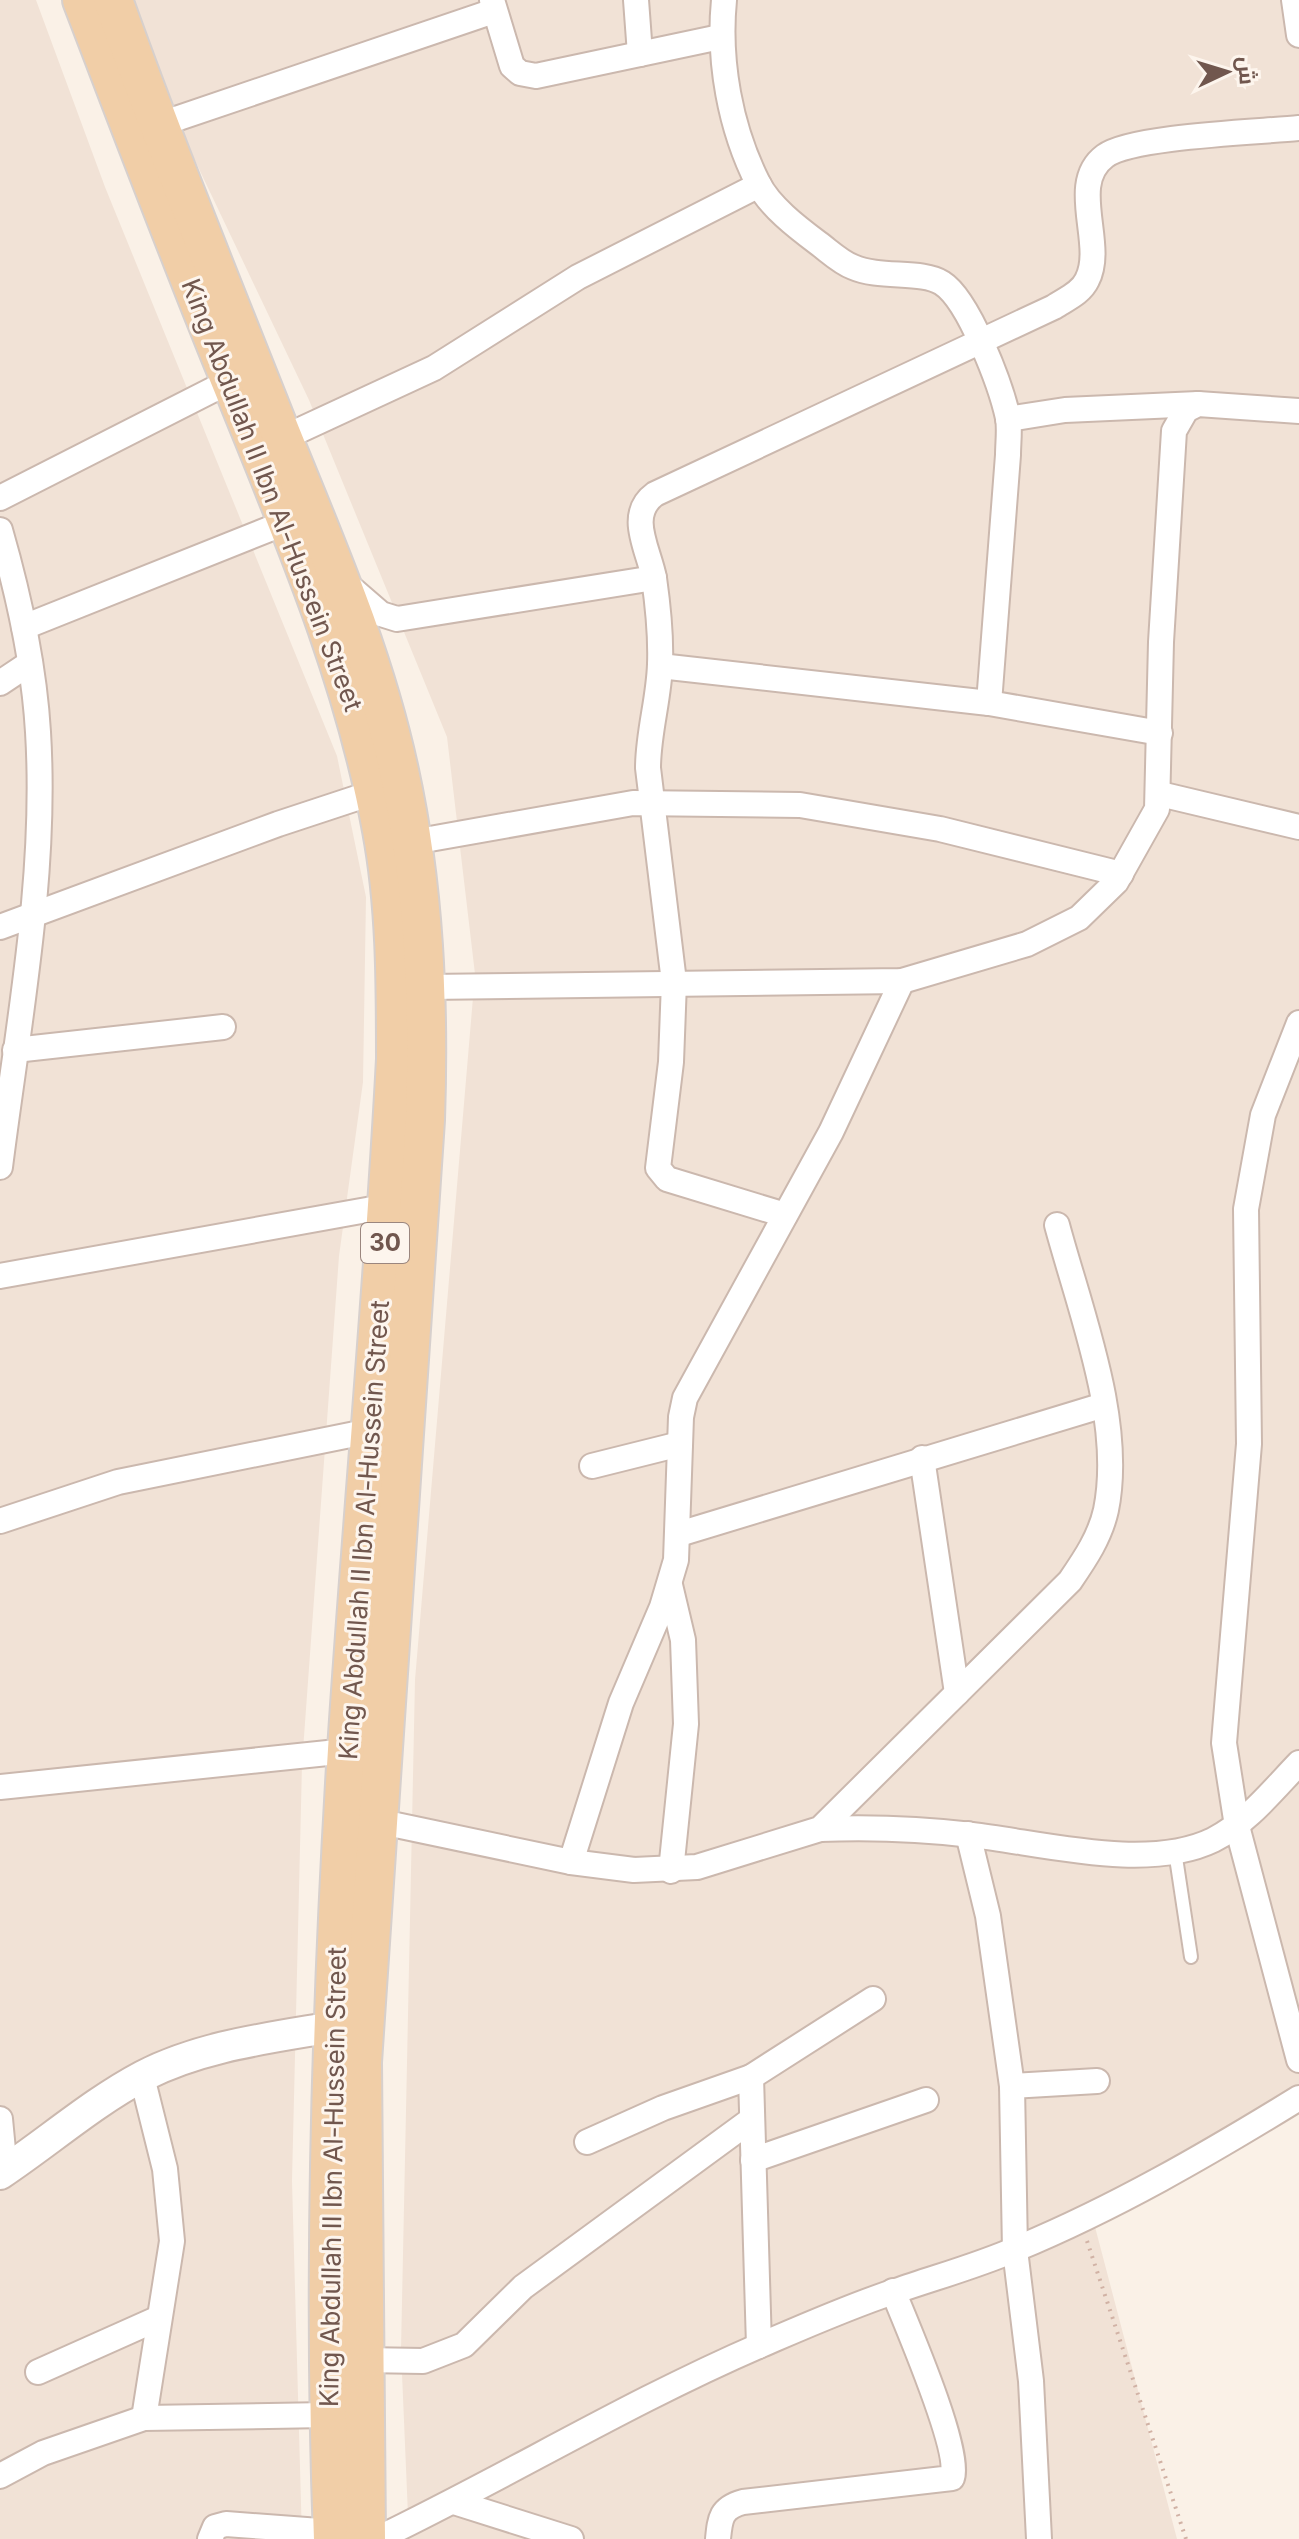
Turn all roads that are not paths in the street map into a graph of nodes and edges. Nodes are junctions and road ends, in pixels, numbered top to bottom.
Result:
1 (82, 0) edge
2 (113, 0) edge
3 (636, 0) edge
4 (724, 0) edge
5 (1294, 0) edge
6 (493, 5) edge
7 (1299, 35) edge
8 (720, 37) junction
9 (640, 54) junction
10 (130, 89) junction
11 (158, 125) junction
12 (1299, 128) edge
13 (759, 185) junction
14 (980, 342) junction
15 (230, 381) junction
16 (1198, 404) junction
17 (1299, 411) edge
18 (1008, 419) junction
19 (283, 438) junction
20 (0, 498) edge
21 (287, 522) junction
22 (0, 530) edge
23 (654, 578) junction
24 (341, 579) junction
25 (24, 627) junction
26 (30, 663) junction
27 (660, 666) junction
28 (0, 683) edge
29 (989, 703) junction
30 (1160, 733) junction
31 (375, 792) junction
32 (1160, 794) junction
33 (650, 802) junction
34 (1299, 827) edge
35 (413, 842) junction
36 (1121, 874) junction
37 (31, 915) junction
38 (0, 927) edge
39 (902, 981) junction
40 (674, 982) junction
41 (427, 987) junction
42 (1299, 1023) edge
43 (223, 1027) dead end
44 (10, 1064) edge
45 (2, 1132) edge
46 (0, 1167) edge
47 (389, 1206) junction
48 (785, 1215) junction
49 (1057, 1225) dead end
50 (0, 1276) edge
51 (392, 1354) junction
52 (1104, 1405) junction
53 (370, 1431) junction
54 (680, 1444) junction
55 (922, 1458) junction
56 (592, 1466) dead end
57 (0, 1521) edge
58 (679, 1534) junction
59 (670, 1585) junction
60 (957, 1693) junction
61 (347, 1751) junction
62 (1299, 1763) edge
63 (0, 1787) edge
64 (377, 1821) junction
65 (1237, 1826) junction
66 (820, 1829) junction
67 (968, 1834) junction
68 (1175, 1851) junction
69 (571, 1862) junction
70 (671, 1871) junction
71 (1191, 1957) dead end
72 (873, 1999) dead end
73 (333, 2027) junction
74 (1299, 2060) edge
75 (142, 2077) junction
76 (751, 2077) junction
77 (1097, 2081) dead end
78 (1012, 2086) junction
79 (1299, 2098) edge
80 (926, 2100) dead end
81 (0, 2119) edge
82 (751, 2120) junction
83 (587, 2142) dead end
84 (753, 2160) junction
85 (2, 2172) edge
86 (1015, 2250) junction
87 (893, 2291) junction
88 (159, 2318) junction
89 (759, 2346) junction
90 (363, 2360) junction
91 (38, 2372) dead end
92 (328, 2415) junction
93 (144, 2418) junction
94 (0, 2476) edge
95 (454, 2502) junction
96 (344, 2537) edge
97 (210, 2539) edge
98 (377, 2539) edge
99 (571, 2539) edge
100 (718, 2539) edge
101 (1039, 2539) edge

1 - 10 main road, King Abdullah II Ibn Al-Hussein Street / 30
2 - 10 main road, King Abdullah II Ibn Al-Hussein Street / 30
3 - 9 street
4 - 8 street
5 - 7 street
6 - 9 street
6 - 11 street
8 - 9 street
8 - 13 street
10 - 11 main road, King Abdullah II Ibn Al-Hussein Street / 30
10 - 15 main road, King Abdullah II Ibn Al-Hussein Street / 30
11 - 19 main road, King Abdullah II Ibn Al-Hussein Street / 30
12 - 14 street
13 - 14 street
13 - 19 street
14 - 18 street
14 - 23 street
15 - 20 street
15 - 21 main road, King Abdullah II Ibn Al-Hussein Street / 30
16 - 17 street
16 - 18 street
16 - 30 street
18 - 29 street
19 - 24 main road, King Abdullah II Ibn Al-Hussein Street / 30
21 - 25 street
21 - 31 main road, King Abdullah II Ibn Al-Hussein Street / 30
22 - 25 street
23 - 24 street
23 - 27 street
24 - 35 main road, King Abdullah II Ibn Al-Hussein Street / 30
25 - 26 street
26 - 28 street
26 - 37 street
27 - 29 street
27 - 33 street
29 - 30 street
30 - 32 street
31 - 37 street
31 - 47 main road, King Abdullah II Ibn Al-Hussein Street / 30
32 - 34 street
32 - 36 street
33 - 35 street
33 - 36 street
33 - 40 street
35 - 41 main road, King Abdullah II Ibn Al-Hussein Street / 30
36 - 39 street
37 - 38 street
37 - 44 street
39 - 40 street
39 - 48 street
40 - 41 street
40 - 48 street
41 - 51 main road, King Abdullah II Ibn Al-Hussein Street / 30
42 - 65 street
43 - 44 street
44 - 45 street
45 - 46 street
47 - 50 street
47 - 51 main road, King Abdullah II Ibn Al-Hussein Street / 30
48 - 54 street
49 - 52 street
51 - 53 main road, King Abdullah II Ibn Al-Hussein Street / 30
51 - 64 main road, King Abdullah II Ibn Al-Hussein Street / 30
52 - 55 street
52 - 60 street
53 - 57 street
53 - 61 main road, King Abdullah II Ibn Al-Hussein Street / 30
54 - 56 street
54 - 58 street
55 - 58 street
55 - 60 street
58 - 59 street
59 - 69 street
59 - 70 street
60 - 66 street
61 - 63 street
61 - 73 main road, King Abdullah II Ibn Al-Hussein Street / 30
62 - 65 street
64 - 69 street
64 - 90 main road, King Abdullah II Ibn Al-Hussein Street / 30
65 - 68 street
65 - 74 street
66 - 67 street
66 - 70 street
67 - 68 street
67 - 78 street
68 - 71 lane
69 - 70 street
72 - 76 street
73 - 75 street
73 - 92 main road, King Abdullah II Ibn Al-Hussein Street / 30
75 - 85 street
75 - 88 street
76 - 82 street
76 - 83 street
77 - 78 street
78 - 86 street
79 - 86 street
80 - 84 street
81 - 85 street
82 - 84 street
82 - 90 street
84 - 89 street
86 - 87 street
86 - 101 street
87 - 89 street
87 - 100 street
88 - 91 street
88 - 93 street
89 - 95 street
90 - 96 main road, King Abdullah II Ibn Al-Hussein Street / 30
92 - 93 street
92 - 96 main road, King Abdullah II Ibn Al-Hussein Street / 30
93 - 94 street
95 - 98 street
95 - 99 street
96 - 97 street

